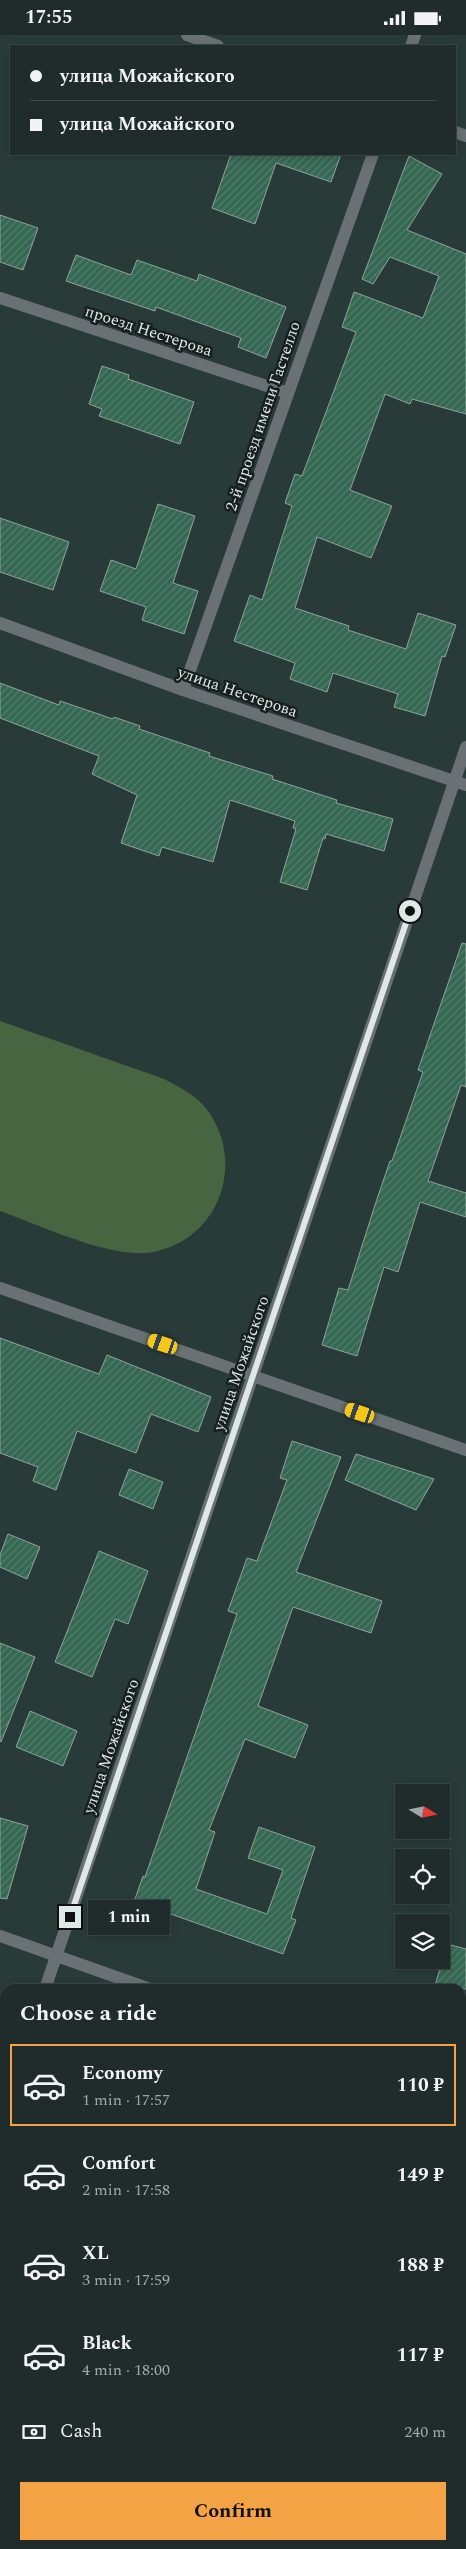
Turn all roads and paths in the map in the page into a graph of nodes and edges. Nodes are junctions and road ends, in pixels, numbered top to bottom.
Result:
1 (187, 35) edge
2 (215, 45) edge
3 (373, 155) edge
4 (0, 298) edge
5 (288, 393) junction
6 (0, 623) edge
7 (183, 690) junction
8 (466, 747) edge
9 (460, 783) edge
10 (0, 1288) edge
11 (253, 1376) junction
12 (466, 1450) edge
13 (0, 1936) edge
14 (57, 1955) junction
15 (47, 1984) edge
16 (136, 1984) edge

1 - 2 street
3 - 5 street, 2-й проезд имени Гастелло
4 - 5 street, проезд Нестерова
5 - 7 street, 2-й проезд имени Гастелло
6 - 7 street, улица Нестерова
7 - 9 street, улица Нестерова
8 - 9 street, улица Можайского
9 - 11 street, улица Можайского
10 - 11 street
11 - 12 street
11 - 14 street, улица Можайского
13 - 14 street
14 - 15 street, улица Можайского
14 - 16 street

